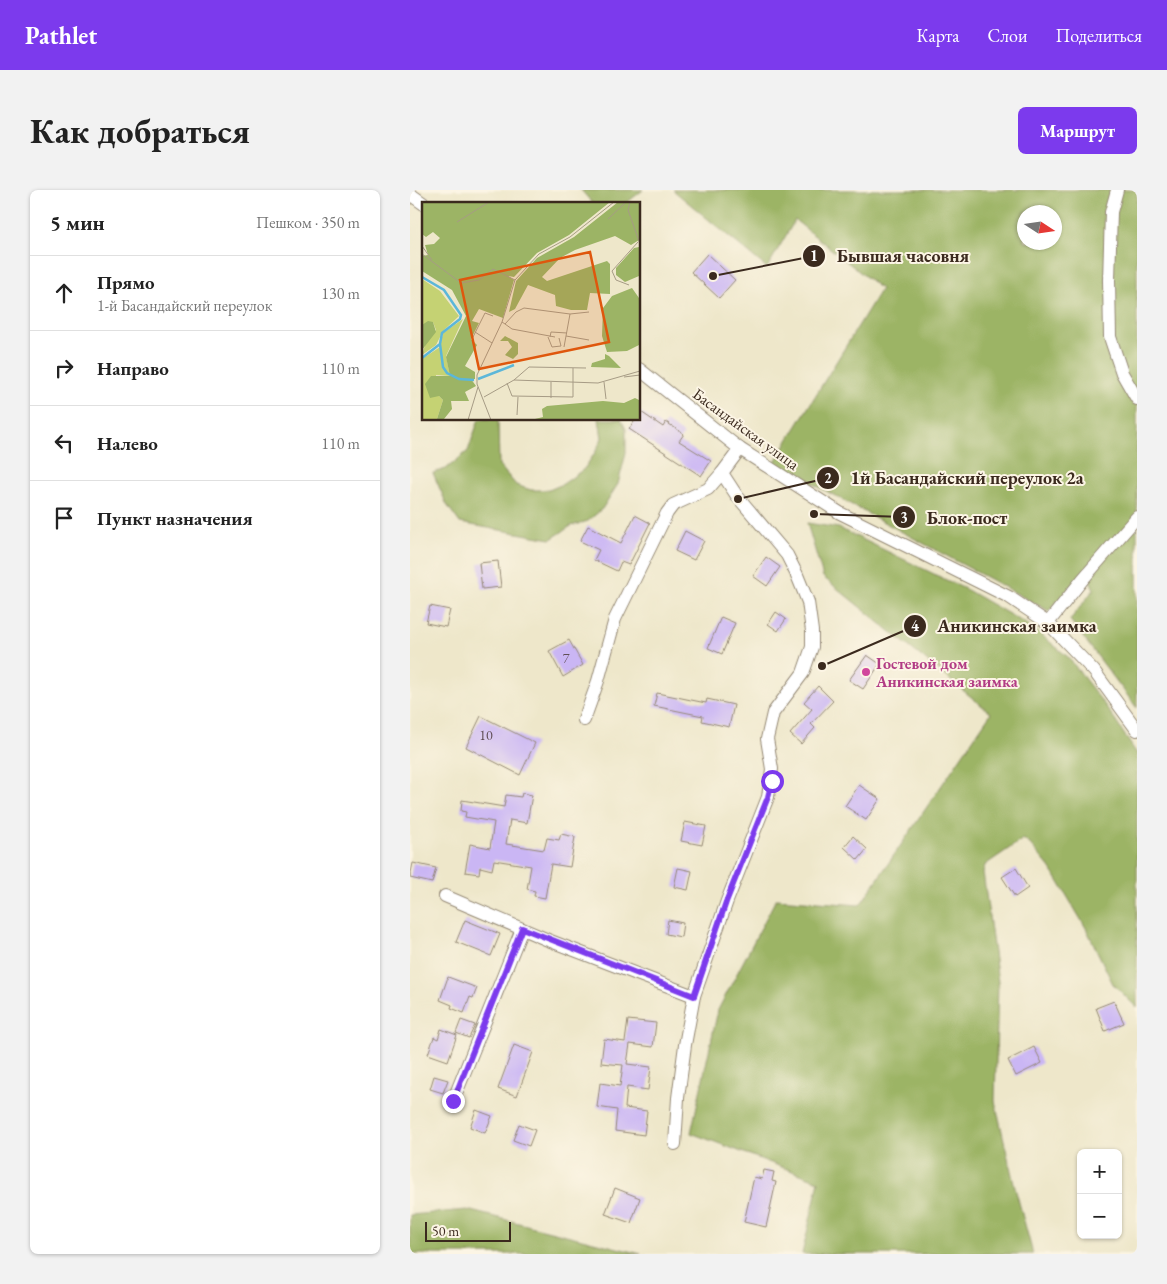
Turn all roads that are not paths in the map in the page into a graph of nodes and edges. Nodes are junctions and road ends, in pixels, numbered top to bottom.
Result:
1 (1117, 190) edge
2 (410, 194) edge
3 (422, 203) edge
4 (640, 370) edge
5 (1137, 399) edge
6 (740, 449) junction
7 (722, 473) junction
8 (1137, 517) edge
9 (1048, 623) junction
10 (584, 720) dead end
11 (1137, 730) edge
12 (445, 896) dead end
13 (522, 928) junction
14 (694, 996) junction
15 (453, 1101) dead end
16 (675, 1144) dead end

1 - 5 street
2 - 3 street
4 - 6 street, Басандайская улица
6 - 7 street
6 - 9 street, Басандайская улица
7 - 10 street
7 - 14 street
8 - 9 street
9 - 11 street, Басандайская улица
12 - 13 street
13 - 14 street
13 - 15 street
14 - 16 street

